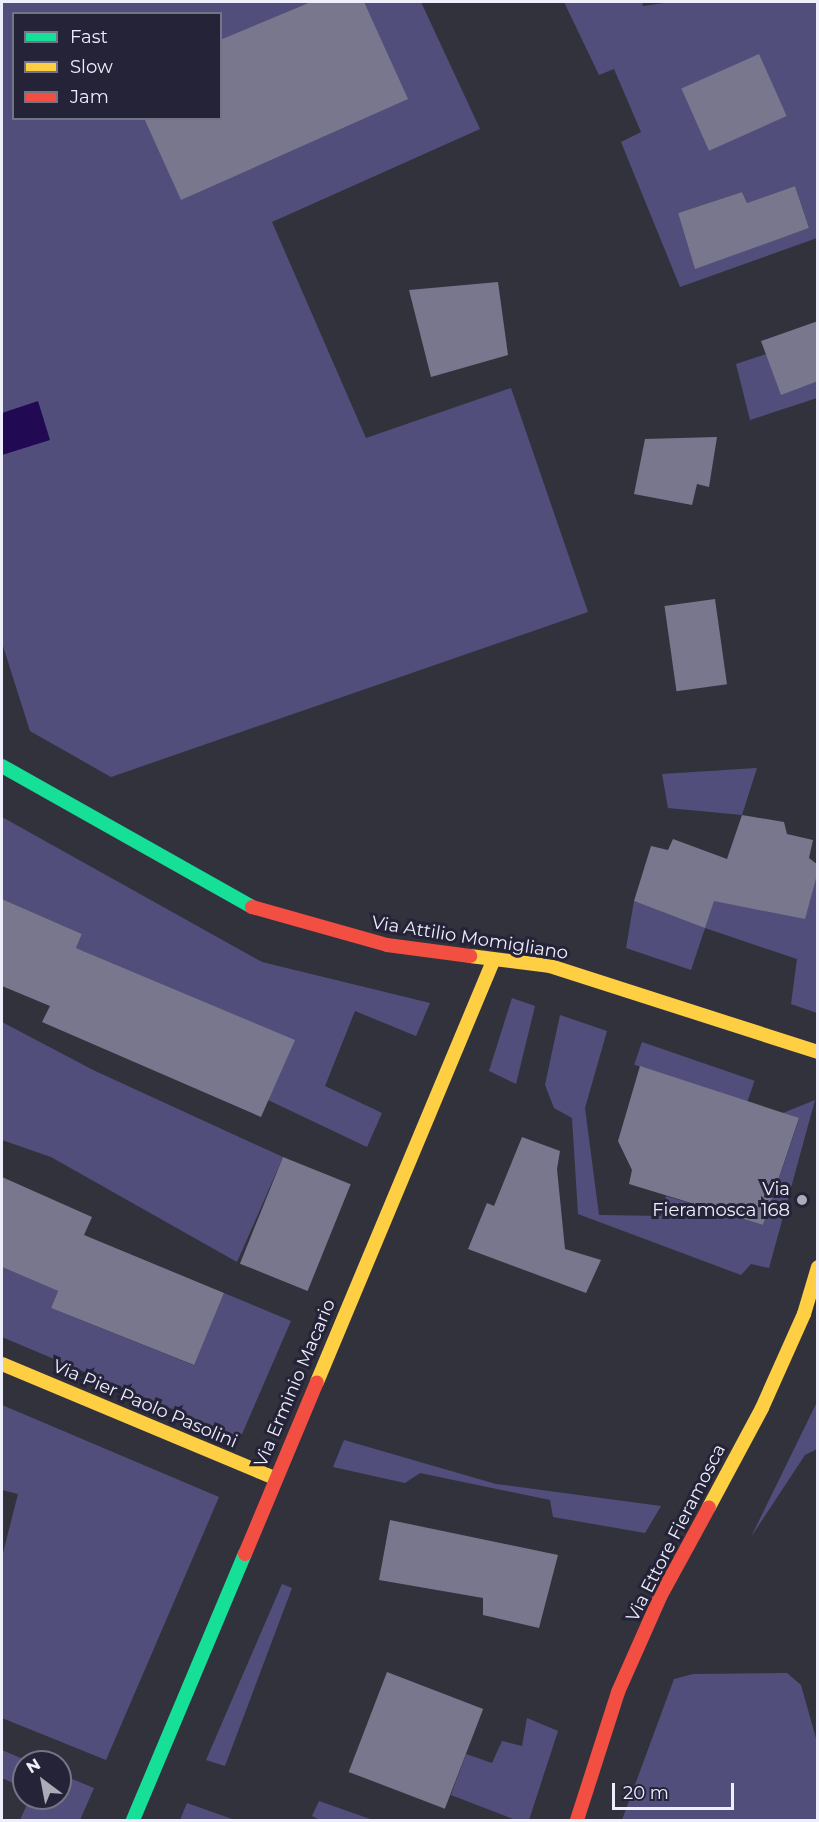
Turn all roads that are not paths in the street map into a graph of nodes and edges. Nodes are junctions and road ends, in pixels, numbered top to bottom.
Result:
1 (2, 766) edge
2 (494, 962) junction
3 (818, 1052) edge
4 (818, 1267) edge
5 (2, 1364) edge
6 (274, 1478) junction
7 (133, 1821) edge
8 (577, 1821) edge

1 - 2 street, Via Attilio Momigliano
2 - 3 street, Via Attilio Momigliano
2 - 6 street, Via Erminio Macario
4 - 8 street, Via Ettore Fieramosca
5 - 6 street, Via Pier Paolo Pasolini
6 - 7 street, Via Erminio Macario

